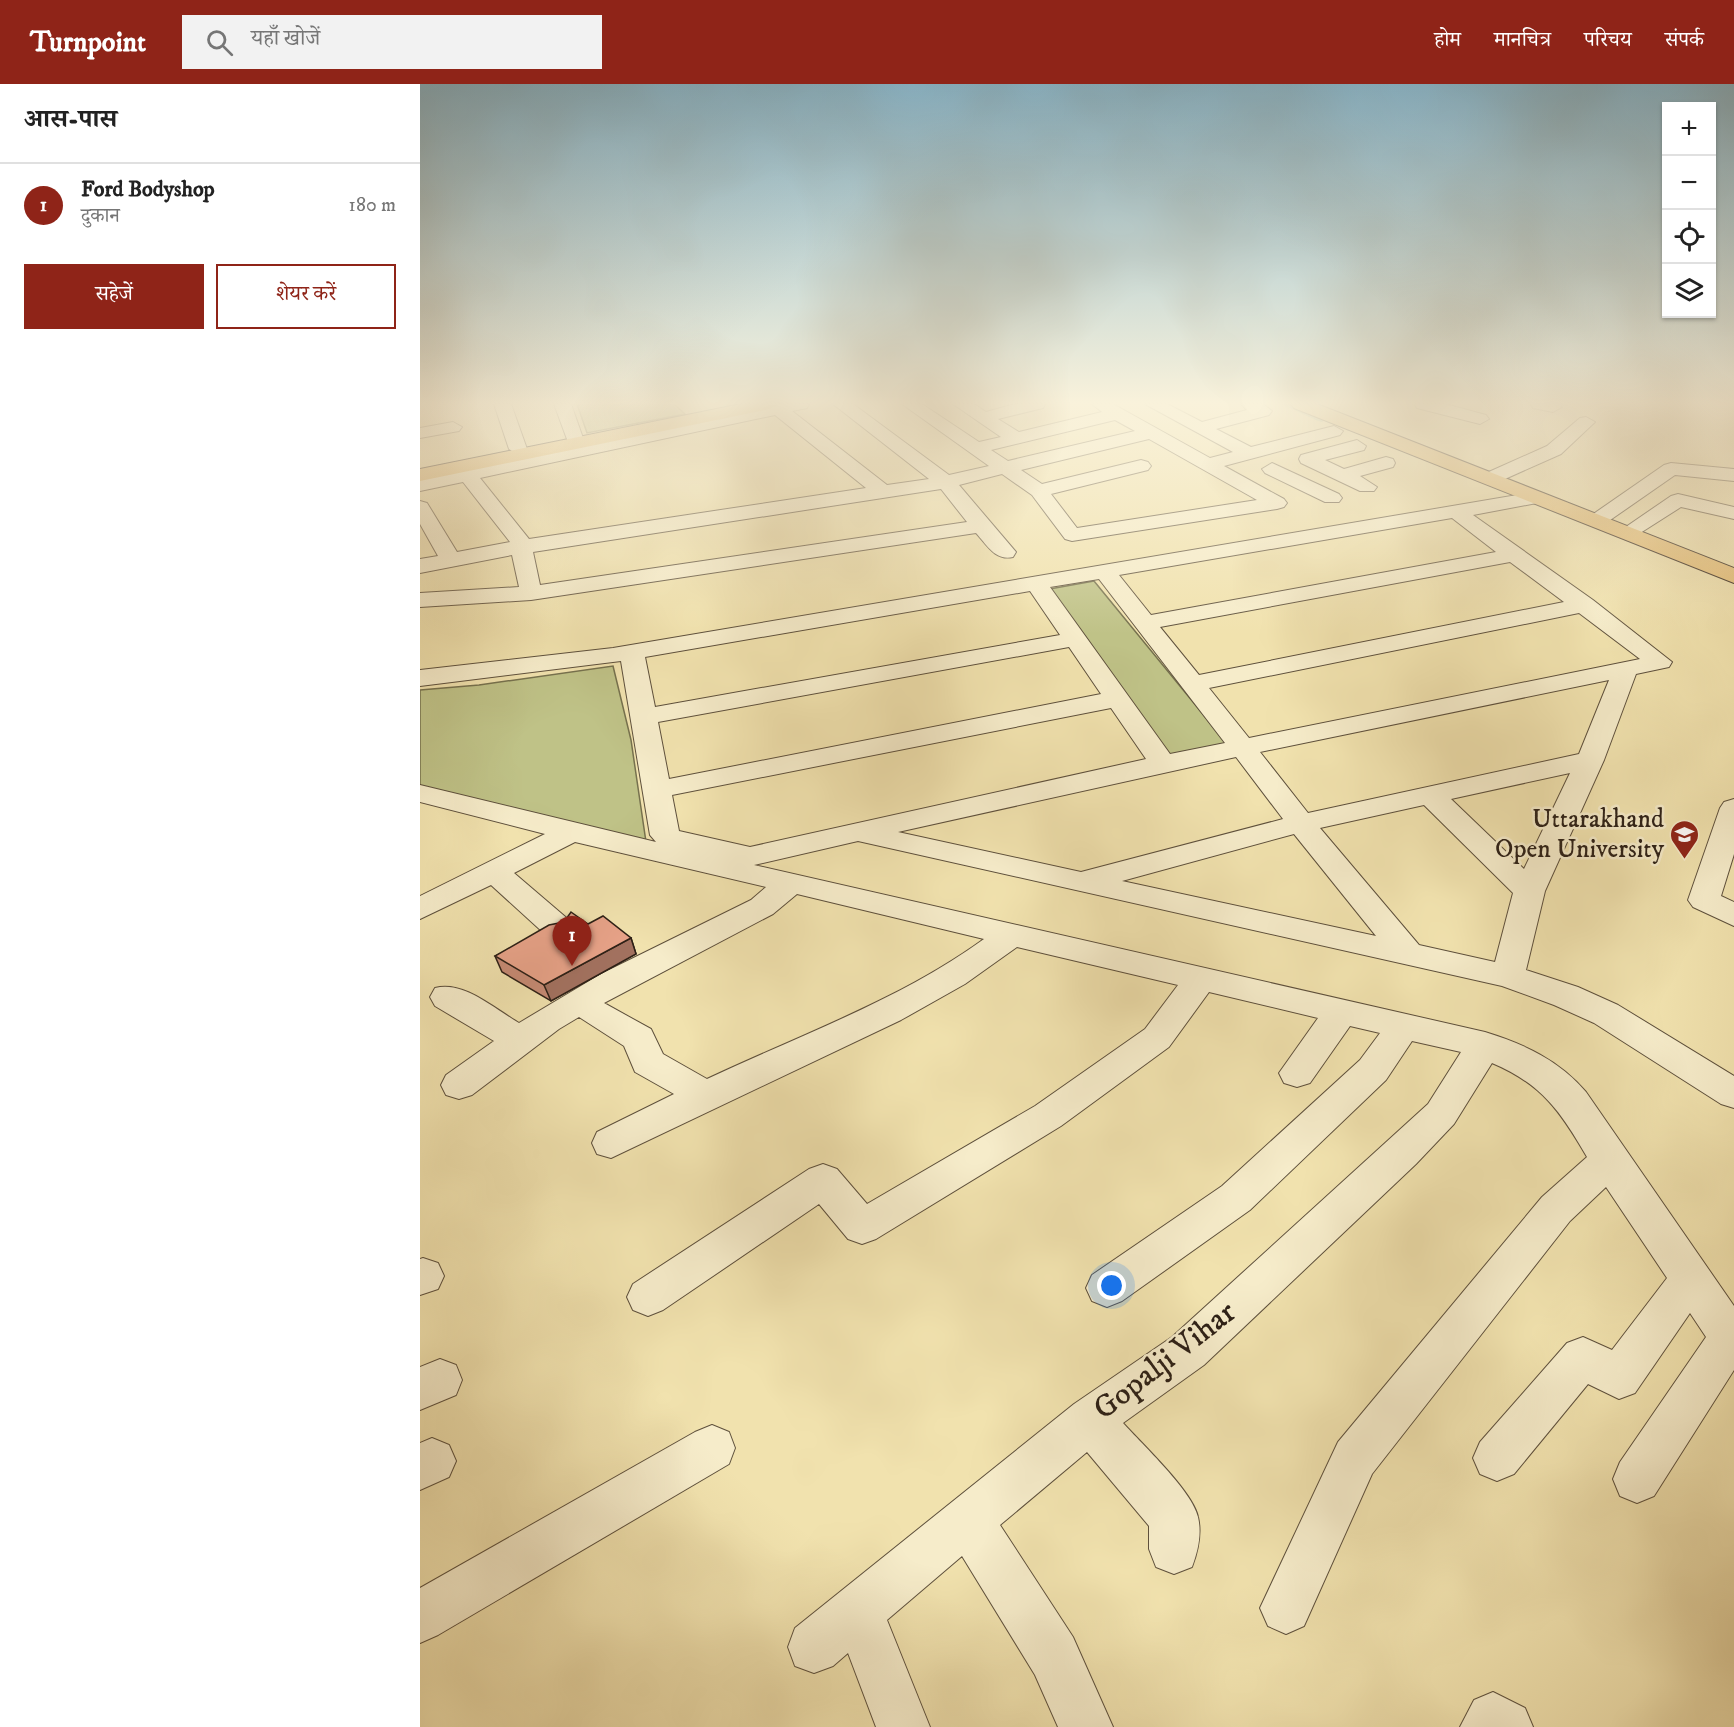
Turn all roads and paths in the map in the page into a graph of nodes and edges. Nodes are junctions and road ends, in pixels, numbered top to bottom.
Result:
1 (441, 481) edge
2 (473, 481) edge
3 (868, 481) edge
4 (952, 481) edge
5 (1026, 481) edge
6 (1081, 481) edge
7 (1238, 481) edge
8 (1296, 481) edge
9 (1354, 481) edge
10 (1493, 481) edge
11 (1656, 481) edge
12 (946, 482) junction
13 (420, 485) edge
14 (1367, 487) dead end
15 (1039, 491) junction
16 (883, 492) junction
17 (1332, 498) dead end
18 (1531, 499) junction
19 (420, 507) edge
20 (1456, 512) junction
21 (1732, 513) dead end
22 (1596, 521) junction
23 (981, 526) junction
24 (1627, 533) junction
25 (522, 546) junction
26 (1005, 552) dead end
27 (1514, 555) junction
28 (451, 559) junction
29 (420, 566) edge
30 (1105, 572) junction
31 (1734, 576) edge
32 (1036, 584) junction
33 (531, 593) junction
34 (420, 600) edge
35 (1585, 605) junction
36 (1144, 623) junction
37 (1075, 639) junction
38 (632, 652) junction
39 (1624, 670) junction
40 (420, 678) edge
41 (1192, 684) junction
42 (1117, 699) junction
43 (643, 717) junction
44 (1242, 748) junction
45 (1590, 760) junction
46 (1163, 764) junction
47 (656, 790) junction
48 (420, 793) edge
49 (1430, 795) junction
50 (1734, 808) edge
51 (1301, 823) junction
52 (571, 832) junction
53 (855, 832) junction
54 (494, 872) junction
55 (1083, 881) junction
56 (791, 883) junction
57 (1529, 891) junction
58 (420, 909) edge
59 (1734, 915) edge
60 (558, 928) edge
61 (1013, 934) junction
62 (1409, 955) junction
63 (1508, 976) junction
64 (1201, 978) junction
65 (447, 997) dead end
66 (1342, 1011) junction
67 (593, 1012) dead end
68 (1404, 1026) junction
69 (520, 1040) junction
70 (1485, 1045) junction
71 (1297, 1073) dead end
72 (459, 1085) dead end
73 (1734, 1094) edge
74 (707, 1096) junction
75 (611, 1143) dead end
76 (1610, 1160) junction
77 (1694, 1281) junction
78 (1107, 1288) dead end
79 (648, 1297) dead end
80 (1732, 1341) edge
81 (1090, 1420) junction
82 (712, 1448) dead end
83 (1497, 1458) dead end
84 (1636, 1479) dead end
85 (968, 1520) junction
86 (1174, 1549) dead end
87 (1286, 1608) dead end
88 (858, 1611) junction
89 (420, 1617) edge
90 (814, 1647) dead end
91 (903, 1727) edge
92 (1086, 1727) edge
93 (1487, 1727) edge
94 (1506, 1727) edge

1 - 13 street
2 - 25 street
3 - 16 street
4 - 12 street
5 - 15 street
6 - 15 street
7 - 15 street
8 - 17 street
9 - 14 street
10 - 18 main road
11 - 22 street
12 - 16 street
12 - 23 street
16 - 25 street
18 - 20 street
18 - 22 main road
19 - 28 street
20 - 27 street
20 - 30 street
21 - 24 street
22 - 24 main road
23 - 26 street
23 - 33 street
24 - 31 main road
25 - 28 street
25 - 33 street
27 - 35 street
27 - 36 street
28 - 29 street
30 - 32 street
30 - 36 street
32 - 37 street
32 - 38 street
33 - 34 street
35 - 39 street
35 - 41 street
36 - 41 street
37 - 42 street
37 - 43 street
38 - 40 street
38 - 43 street
39 - 44 street
39 - 45 street
41 - 44 street
42 - 46 street
42 - 47 street
43 - 47 street
44 - 46 street
44 - 51 street
45 - 49 street
45 - 57 street
46 - 53 street
47 - 53 street
48 - 52 street
49 - 51 street
49 - 57 street
50 - 59 street
51 - 55 street
51 - 62 street
52 - 54 street
52 - 56 street
53 - 55 street
54 - 58 street
54 - 60 street
55 - 62 street
56 - 61 street
56 - 69 street
57 - 63 street
61 - 64 street
61 - 74 street
62 - 63 street
63 - 73 street
64 - 66 street
64 - 79 street
65 - 69 street
66 - 68 street
66 - 71 street
67 - 74 street
68 - 70 street
68 - 78 street
69 - 72 street
70 - 76 street
70 - 81 street, Gopalji Vihar
74 - 75 street
76 - 77 street
76 - 87 street
77 - 80 street
77 - 83 street
80 - 84 street
81 - 85 street, Gopalji Vihar
81 - 86 street
82 - 89 street
85 - 88 street, Gopalji Vihar
85 - 92 street
88 - 90 street, Gopalji Vihar
88 - 91 street
93 - 94 street

